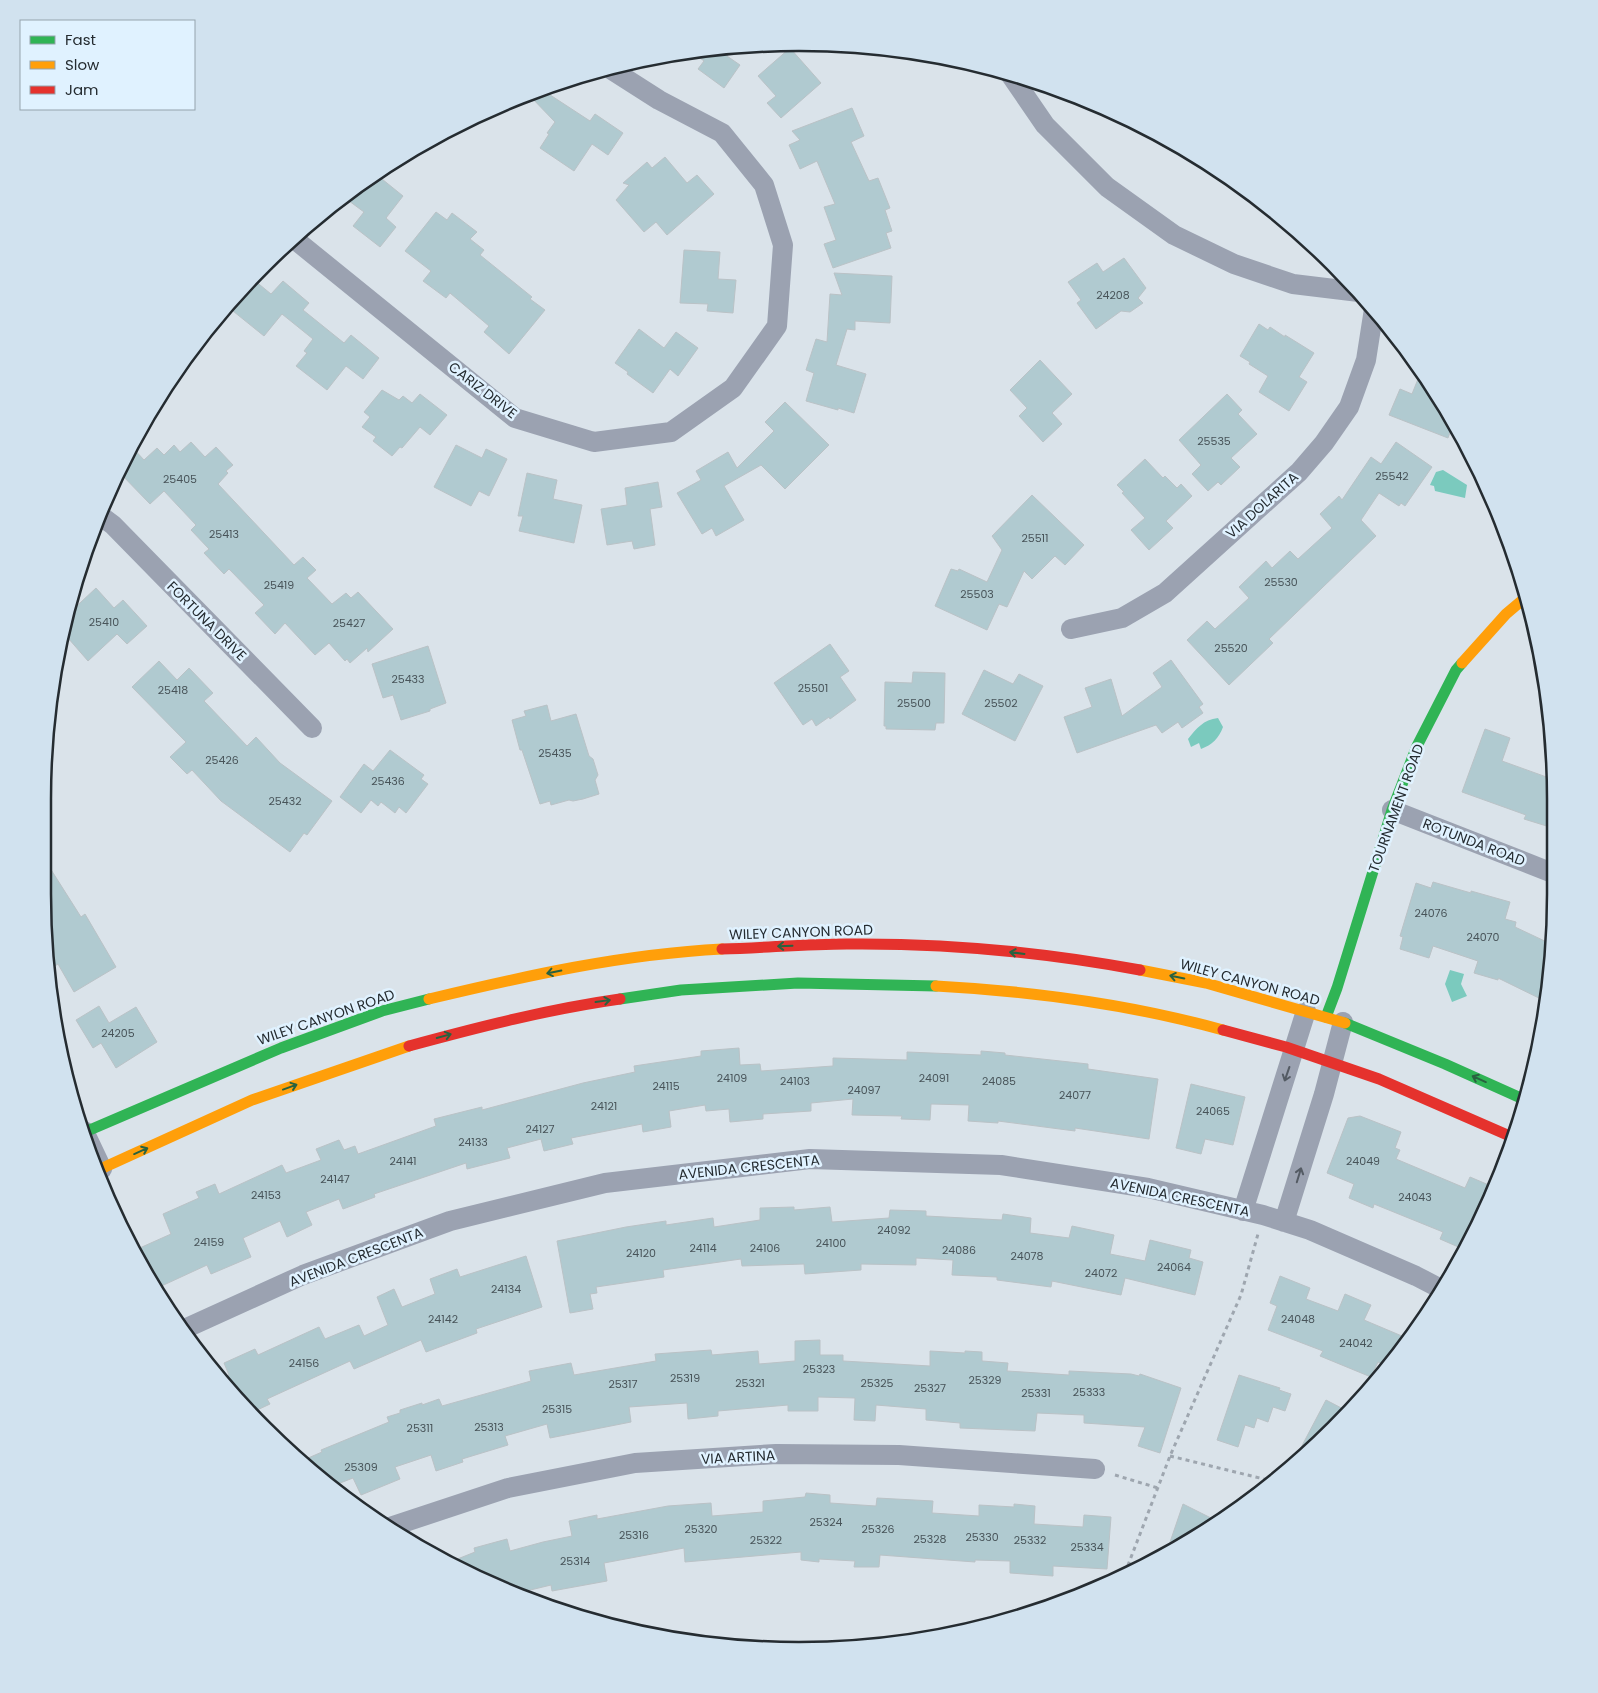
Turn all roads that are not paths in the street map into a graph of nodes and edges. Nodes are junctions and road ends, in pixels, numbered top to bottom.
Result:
1 (618, 74) edge
2 (1017, 84) edge
3 (299, 243) edge
4 (1347, 291) edge
5 (1372, 320) edge
6 (106, 519) edge
7 (1520, 602) edge
8 (1071, 629) dead end
9 (312, 728) dead end
10 (1392, 810) junction
11 (1547, 871) edge
12 (1306, 1011) junction
13 (1334, 1019) junction
14 (1295, 1050) junction
15 (1332, 1062) junction
16 (1518, 1097) edge
17 (90, 1130) edge
18 (1507, 1135) edge
19 (104, 1168) edge
20 (1244, 1211) junction
21 (1284, 1222) junction
22 (1435, 1286) edge
23 (190, 1327) edge
24 (1095, 1469) road end
25 (397, 1525) edge

1 - 3 street, CARIZ DRIVE
2 - 4 street
5 - 8 street, VIA DOLARITA
6 - 9 street, FORTUNA DRIVE
7 - 10 main road, TOURNAMENT ROAD
10 - 11 street, ROTUNDA ROAD
10 - 13 main road, TOURNAMENT ROAD
12 - 13 main road, WILEY CANYON ROAD
12 - 14 street
12 -> 17 main road, WILEY CANYON ROAD
13 - 15 street, TOURNAMENT ROAD
16 -> 13 main road, WILEY CANYON ROAD
14 - 15 main road
19 -> 14 main road
14 -> 20 street
15 - 18 main road
21 -> 15 street, TOURNAMENT ROAD
20 - 21 street, AVENIDA CRESCENTA
20 - 23 street, AVENIDA CRESCENTA
21 - 22 street, AVENIDA CRESCENTA
24 - 25 street, VIA ARTINA

